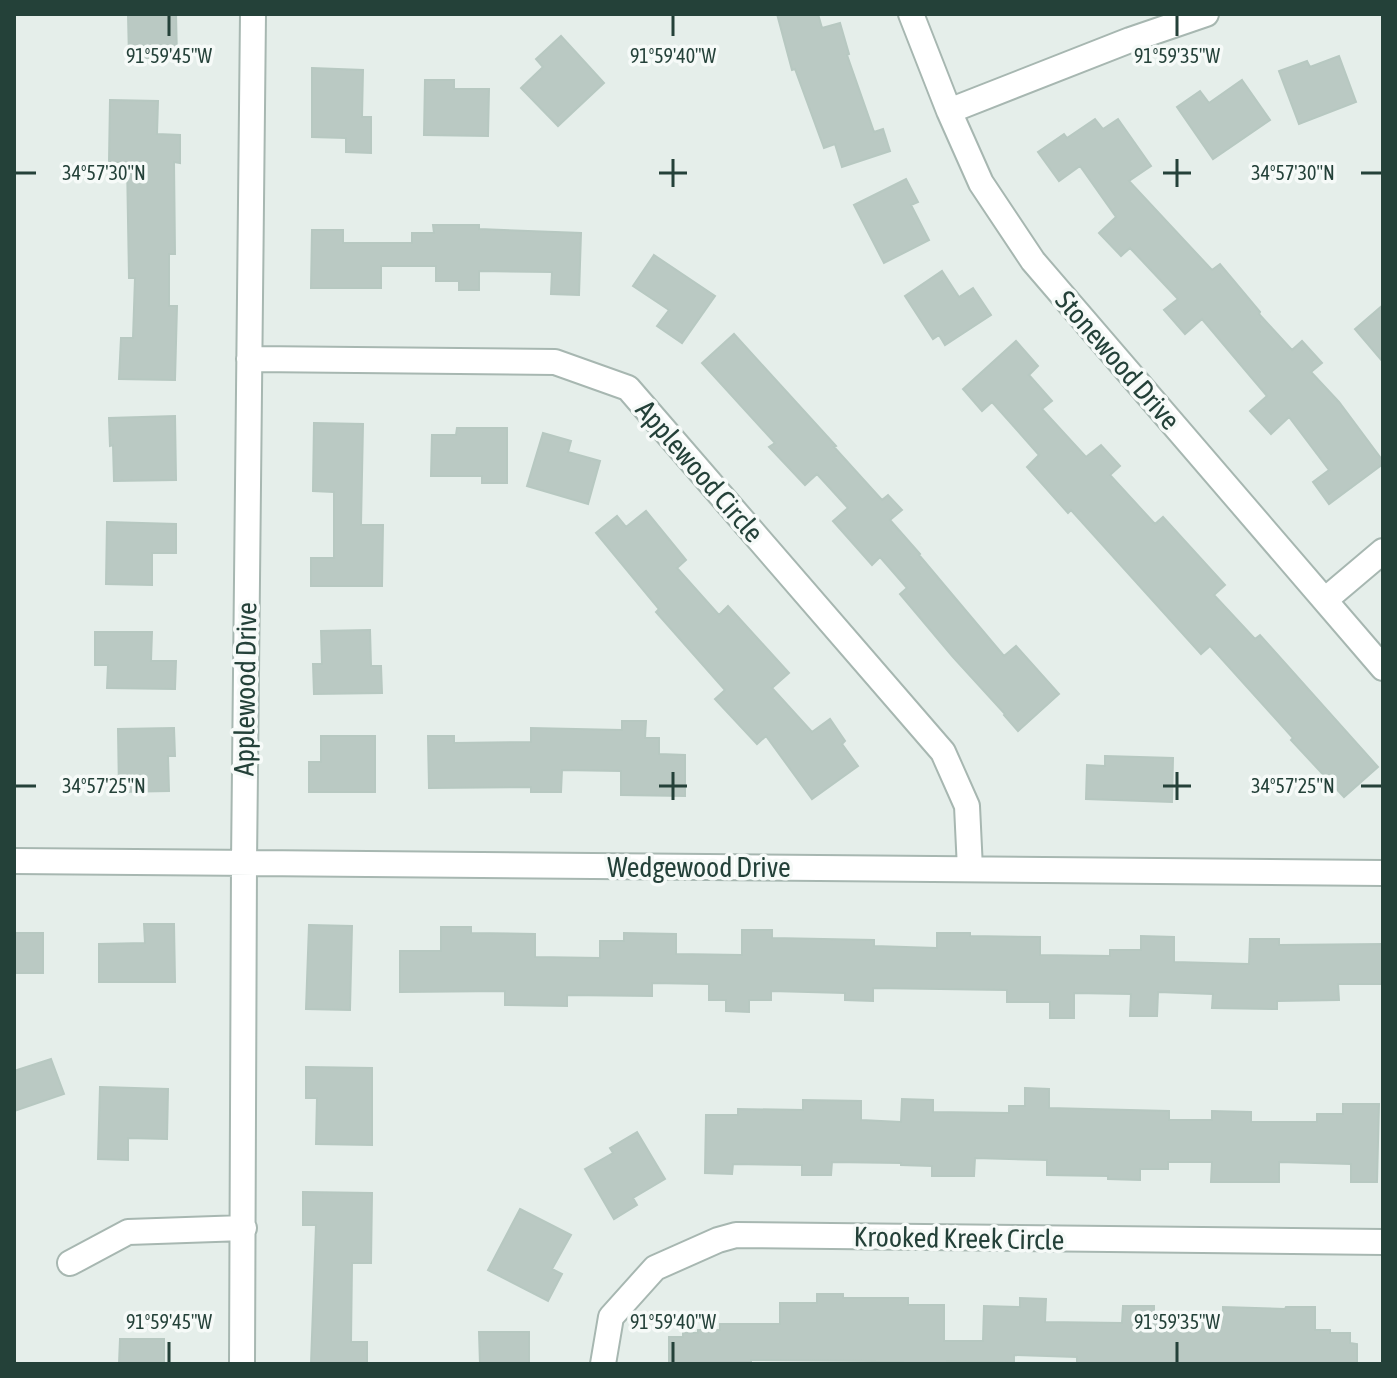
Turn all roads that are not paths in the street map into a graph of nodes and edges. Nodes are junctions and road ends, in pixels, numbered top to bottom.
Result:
1 (253, 14) edge
2 (911, 14) edge
3 (1206, 14) edge
4 (949, 111) junction
5 (249, 359) junction
6 (1383, 551) edge
7 (1325, 600) junction
8 (1383, 668) edge
9 (14, 861) edge
10 (244, 863) junction
11 (970, 869) junction
12 (1383, 873) edge
13 (244, 1228) junction
14 (1383, 1242) edge
15 (70, 1263) dead end
16 (242, 1364) edge
17 (603, 1364) edge

1 - 5 street, Applewood Drive
2 - 4 street, Stonewood Drive
3 - 4 street
4 - 7 street, Stonewood Drive
5 - 10 street, Applewood Drive
5 - 11 street, Applewood Circle
6 - 7 street
7 - 8 street, Stonewood Drive
9 - 10 street, Wedgewood Drive
10 - 11 street, Wedgewood Drive
10 - 13 street, Applewood Drive
11 - 12 street, Wedgewood Drive
13 - 15 street
13 - 16 street, Applewood Drive
14 - 17 street, Krooked Kreek Circle

